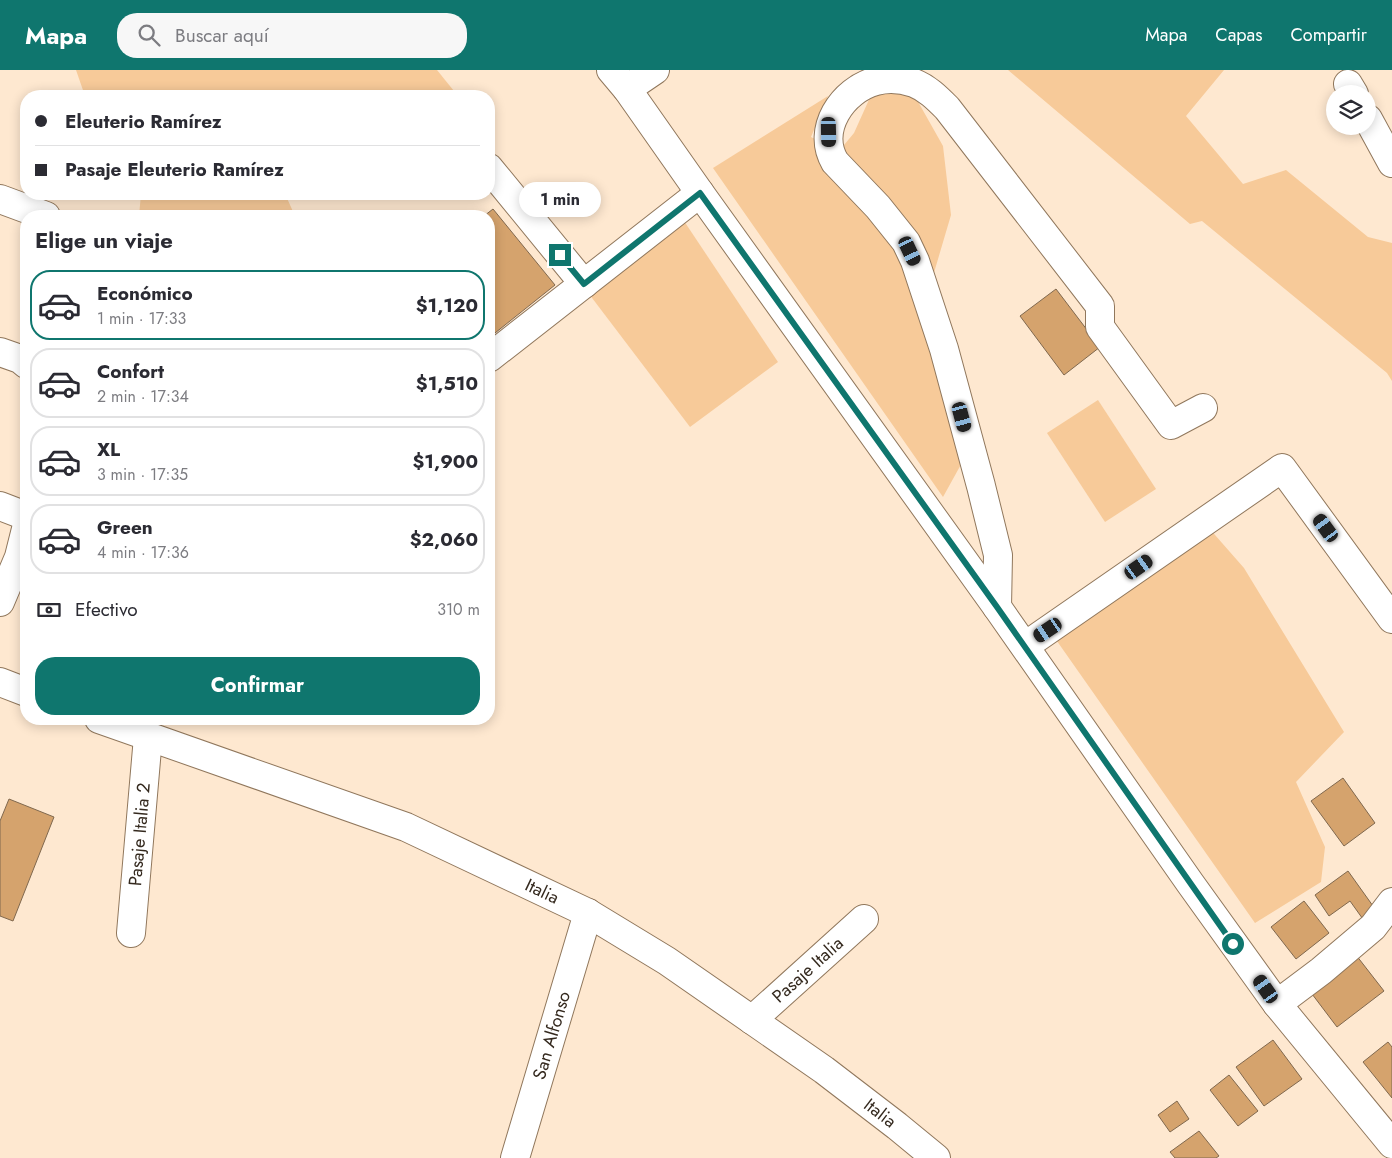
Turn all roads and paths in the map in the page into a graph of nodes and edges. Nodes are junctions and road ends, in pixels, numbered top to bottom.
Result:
1 (655, 70) edge
2 (619, 80) edge
3 (1376, 134) edge
4 (1392, 163) edge
5 (495, 175) edge
6 (700, 193) junction
7 (0, 199) edge
8 (37, 207) edge
9 (584, 284) junction
10 (0, 352) edge
11 (495, 353) edge
12 (20, 359) edge
13 (1203, 408) dead end
14 (0, 506) edge
15 (20, 514) edge
16 (20, 553) edge
17 (0, 602) edge
18 (997, 607) junction
19 (1392, 619) edge
20 (1024, 646) junction
21 (0, 682) edge
22 (20, 690) edge
23 (115, 725) edge
24 (148, 737) junction
25 (1392, 902) edge
26 (588, 913) junction
27 (864, 919) dead end
28 (131, 933) dead end
29 (1276, 1004) junction
30 (752, 1020) junction
31 (1392, 1144) edge
32 (515, 1158) edge
33 (936, 1158) edge

1 - 2 street
2 - 6 street
3 - 4 street
5 - 9 street
6 - 9 street
6 - 18 street
7 - 8 street
9 - 11 street
10 - 12 street
13 - 18 street
14 - 15 street
16 - 17 street
18 - 20 street
19 - 20 street
20 - 29 street
21 - 22 street
23 - 24 street, Italia
24 - 26 street, Italia
24 - 28 street, Pasaje Italia 2
25 - 29 street
26 - 30 street, Italia
26 - 32 street, San Alfonso
27 - 30 street, Pasaje Italia
29 - 31 street
30 - 33 street, Italia

